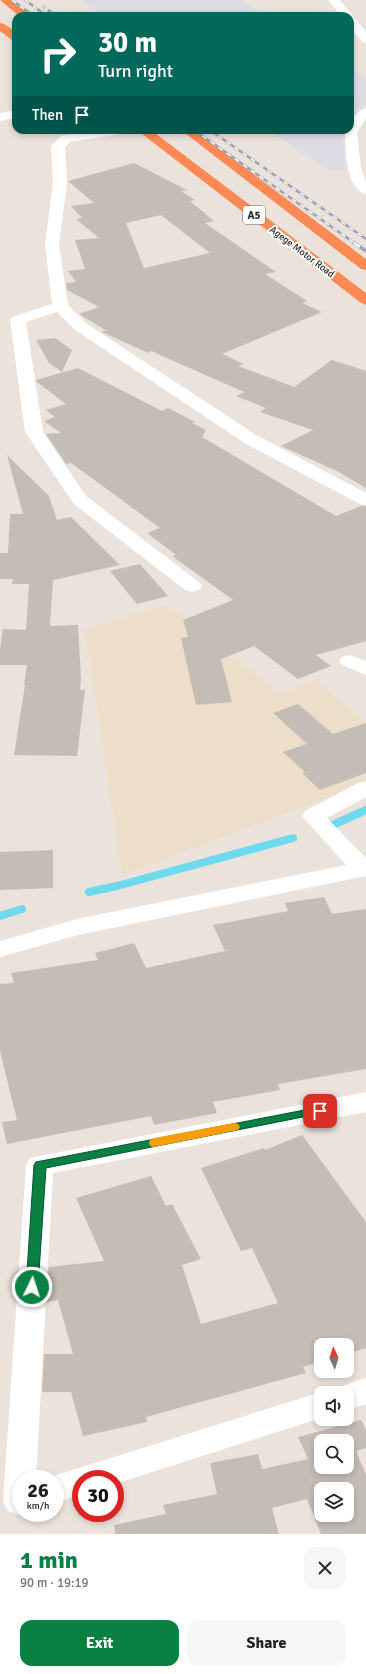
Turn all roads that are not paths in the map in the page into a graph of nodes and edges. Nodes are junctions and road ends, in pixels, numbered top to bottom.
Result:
1 (5, 0) edge
2 (334, 0) edge
3 (21, 12) edge
4 (344, 12) edge
5 (354, 24) edge
6 (0, 26) edge
7 (12, 35) edge
8 (366, 40) edge
9 (366, 112) edge
10 (12, 115) edge
11 (0, 117) edge
12 (354, 129) edge
13 (97, 134) edge
14 (148, 134) edge
15 (192, 134) edge
16 (352, 134) edge
17 (366, 190) edge
18 (366, 266) edge
19 (366, 300) edge
20 (60, 306) junction
21 (366, 500) edge
22 (192, 586) dead end
23 (366, 788) edge
24 (364, 868) edge
25 (0, 949) edge
26 (366, 1102) edge
27 (366, 1391) edge
28 (354, 1395) edge
29 (314, 1407) edge
30 (21, 1470) edge
31 (115, 1470) edge

1 - 3 highway
2 - 4 street
5 - 8 street
6 - 7 highway
9 - 12 street
10 - 11 street
13 - 20 street
14 - 19 highway, Agege Motor Road / A5
15 - 18 highway, A5
16 - 17 street
20 - 21 street
20 - 22 street
23 - 24 street
24 - 25 street
26 - 30 street
27 - 28 street
29 - 31 street

